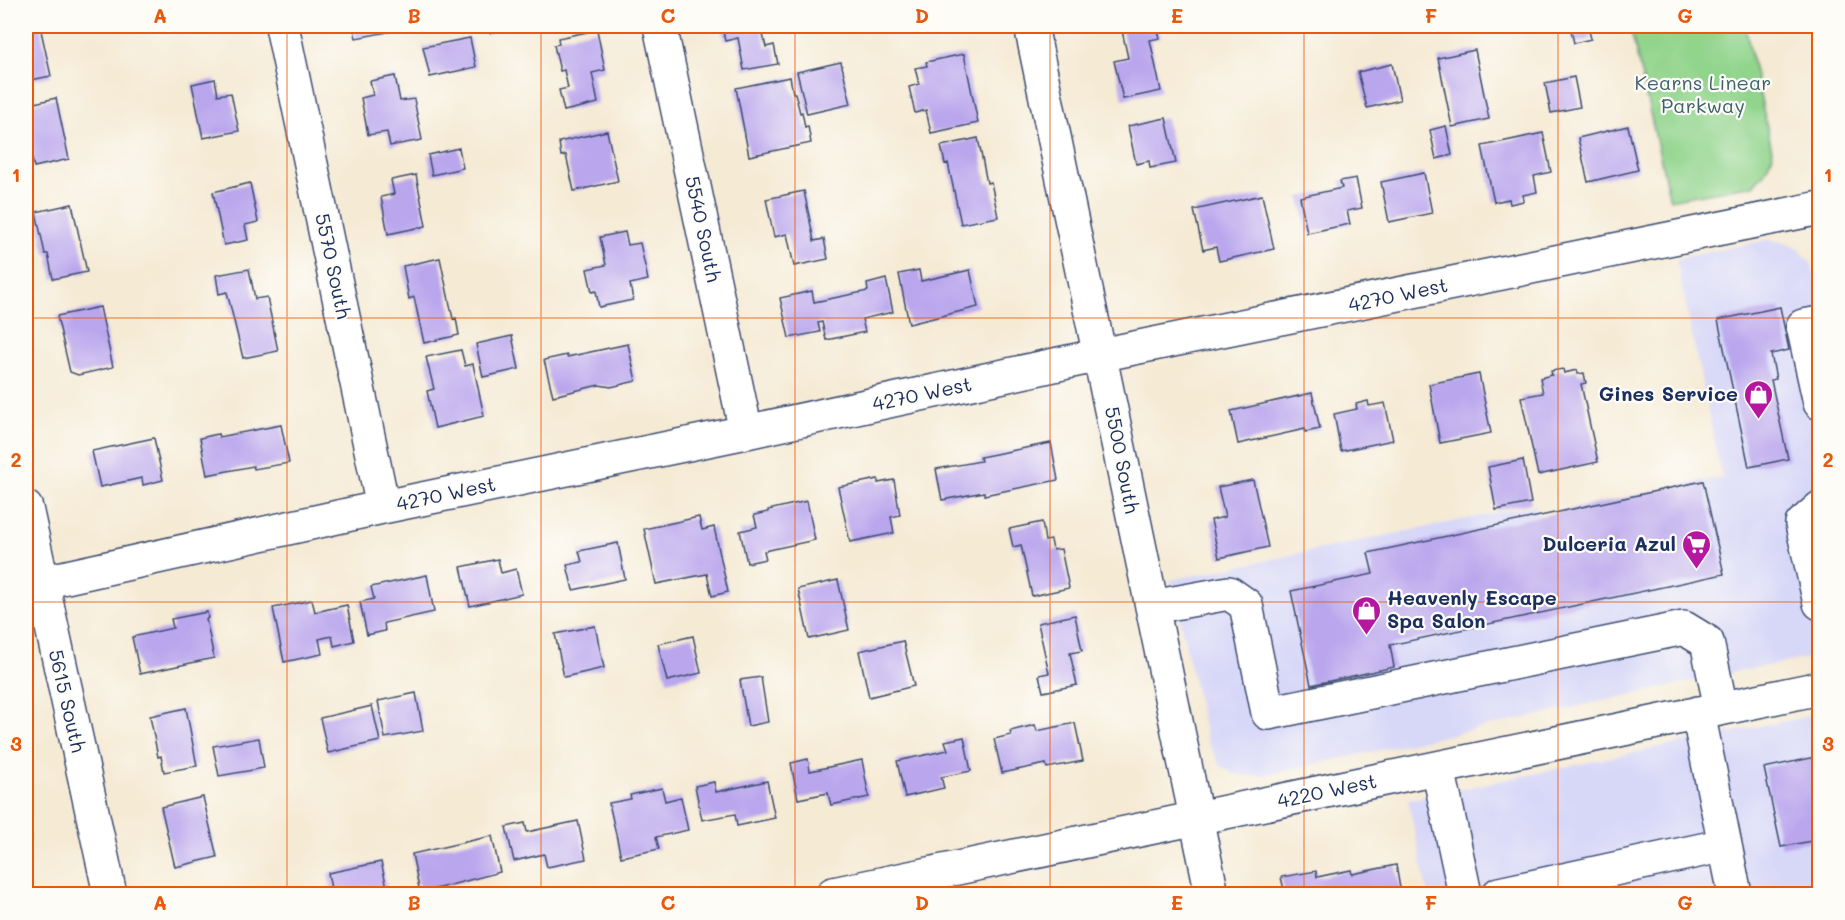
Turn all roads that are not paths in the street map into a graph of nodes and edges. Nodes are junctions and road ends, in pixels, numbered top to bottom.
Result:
1 (282, 26) edge
2 (660, 26) edge
3 (1031, 26) edge
4 (1820, 208) edge
5 (1820, 323) edge
6 (1100, 355) junction
7 (1820, 403) edge
8 (746, 432) junction
9 (383, 507) junction
10 (26, 508) edge
11 (1820, 508) edge
12 (33, 585) edge
13 (1820, 603) edge
14 (1152, 607) junction
15 (1820, 688) edge
16 (1709, 711) junction
17 (1438, 768) junction
18 (1196, 819) junction
19 (1725, 845) junction
20 (110, 894) edge
21 (833, 894) edge
22 (1212, 894) edge
23 (1465, 894) edge
24 (1499, 894) edge
25 (1735, 894) edge

1 - 9 street, 5570 South
2 - 8 street, 5540 South
3 - 6 street, 5500 South
4 - 6 street, 4270 West
5 - 7 street
6 - 8 street, 4270 West
6 - 14 street, 5500 South
8 - 9 street, 4270 West
9 - 12 street, 4270 West
10 - 12 street, 5615 South
11 - 13 street
12 - 20 street, 5615 South
14 - 16 street
14 - 18 street, 5500 South
15 - 16 street, 4220 West
16 - 17 street, 4220 West
16 - 19 street
17 - 18 street, 4220 West
17 - 23 street
18 - 21 street, 4220 West
18 - 22 street, 5500 South
19 - 24 street
19 - 25 street

